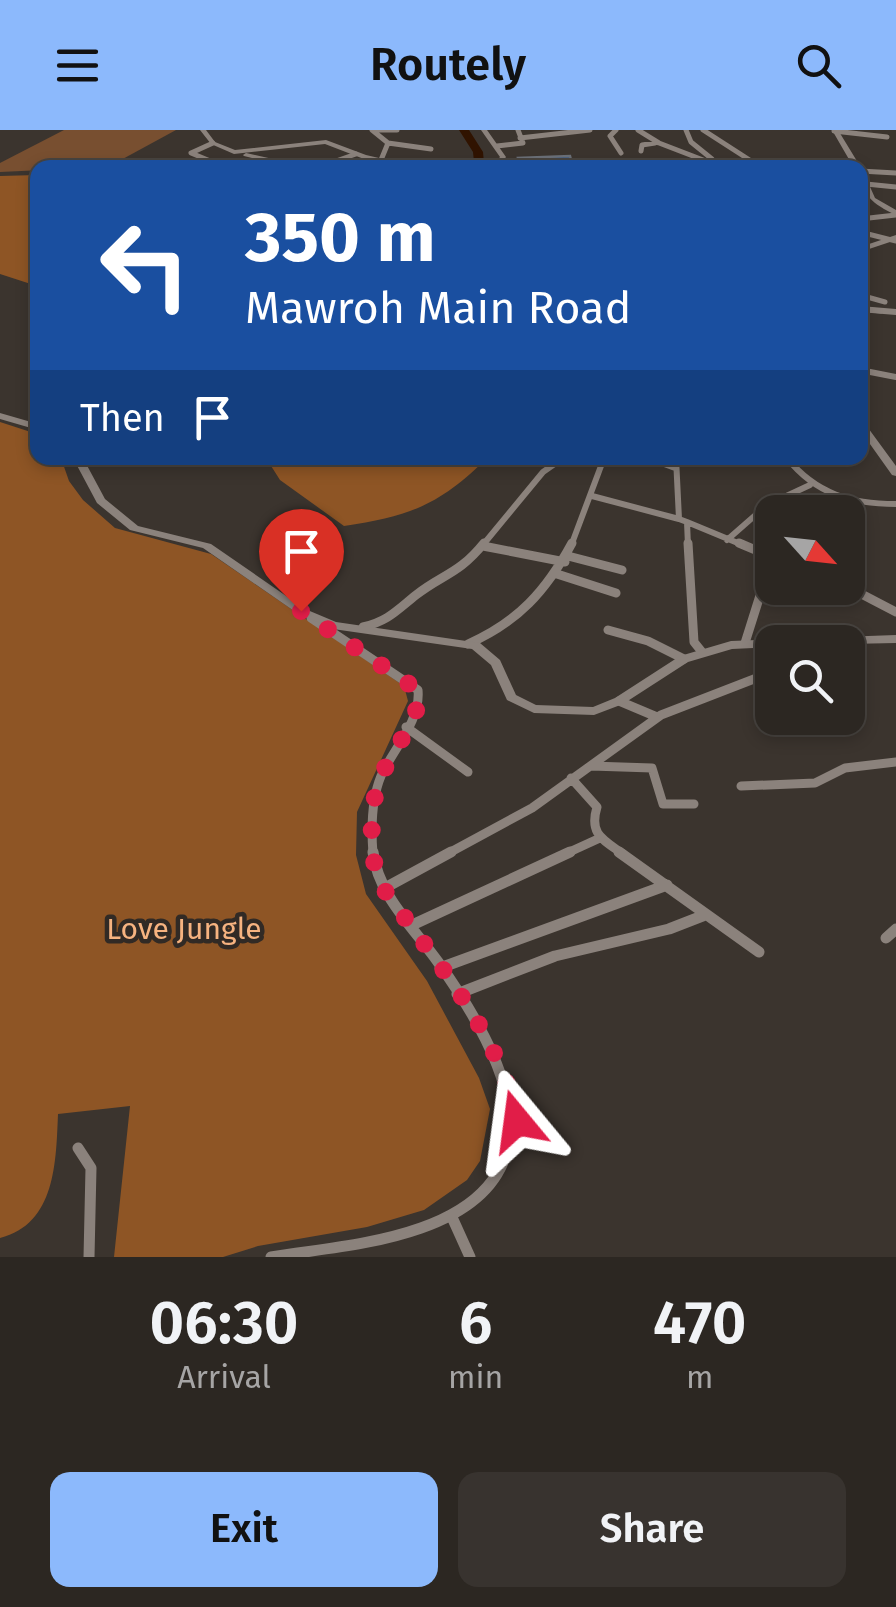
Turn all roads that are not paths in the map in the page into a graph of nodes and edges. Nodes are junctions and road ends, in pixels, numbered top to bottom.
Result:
1 (203, 130) edge
2 (375, 130) edge
3 (397, 130) edge
4 (484, 130) edge
5 (590, 130) edge
6 (616, 130) edge
7 (638, 130) edge
8 (686, 130) edge
9 (720, 130) edge
10 (834, 130) edge
11 (705, 131) edge
12 (519, 134) edge
13 (887, 137) dead end
14 (213, 142) junction
15 (658, 142) junction
16 (388, 143) junction
17 (496, 146) junction
18 (431, 149) dead end
19 (234, 152) junction
20 (641, 152) dead end
21 (621, 153) dead end
22 (356, 154) junction
23 (383, 157) junction
24 (207, 160) edge
25 (269, 160) edge
26 (339, 160) edge
27 (393, 160) edge
28 (501, 160) edge
29 (714, 160) joint
30 (750, 160) edge
31 (853, 160) edge
32 (868, 171) edge
33 (896, 173) edge
34 (868, 184) edge
35 (896, 187) edge
36 (868, 189) edge
37 (896, 214) edge
38 (868, 218) edge
39 (868, 234) edge
40 (895, 239) edge
41 (868, 247) edge
42 (868, 298) edge
43 (885, 302) dead end
44 (868, 310) edge
45 (896, 312) edge
46 (868, 372) edge
47 (896, 377) edge
48 (0, 416) edge
49 (30, 424) edge
50 (868, 432) edge
51 (868, 439) edge
52 (878, 443) junction
53 (892, 457) edge
54 (81, 465) edge
55 (553, 465) edge
56 (602, 465) edge
57 (667, 465) edge
58 (675, 465) edge
59 (793, 465) edge
60 (675, 468) junction
61 (896, 473) edge
62 (810, 485) junction
63 (829, 495) edge
64 (592, 496) junction
65 (865, 500) edge
66 (896, 504) edge
67 (683, 520) junction
68 (727, 540) junction
69 (483, 546) junction
70 (755, 551) edge
71 (566, 559) junction
72 (622, 570) dead end
73 (557, 574) junction
74 (616, 593) dead end
75 (865, 595) edge
76 (757, 605) edge
77 (301, 611) junction
78 (896, 612) edge
79 (363, 627) junction
80 (608, 630) dead end
81 (896, 639) edge
82 (865, 640) edge
83 (745, 643) junction
84 (755, 643) edge
85 (468, 644) junction
86 (702, 652) junction
87 (684, 659) junction
88 (755, 679) edge
89 (618, 702) junction
90 (658, 718) junction
91 (406, 727) junction
92 (896, 762) edge
93 (588, 766) junction
94 (468, 772) dead end
95 (571, 778) junction
96 (741, 786) dead end
97 (694, 804) dead end
98 (600, 838) junction
99 (667, 886) junction
100 (383, 889) junction
101 (705, 915) junction
102 (410, 926) junction
103 (896, 929) edge
104 (886, 938) dead end
105 (758, 952) dead end
106 (440, 968) junction
107 (457, 994) junction
108 (78, 1148) dead end
109 (450, 1216) junction
110 (89, 1257) edge
111 (271, 1257) edge
112 (470, 1257) edge

1 - 14 street
2 - 3 street
2 - 16 street
4 - 17 street
5 - 12 street
6 - 21 street
7 - 15 street
8 - 29 street
9 - 11 street
10 - 13 street
10 - 31 street
11 - 30 street
12 - 17 street
14 - 19 street
14 - 24 street
15 - 20 street
15 - 29 street
16 - 18 street
16 - 23 street
17 - 28 street
19 - 22 street
19 - 25 street
22 - 23 street
22 - 26 street
23 - 27 street
32 - 33 street
34 - 35 street
36 - 37 street
37 - 38 street
39 - 40 street
40 - 41 street
42 - 43 street
44 - 45 street
46 - 47 street
48 - 49 street
50 - 52 street
51 - 52 street
52 - 53 street
53 - 61 street
54 - 77 street
55 - 69 street
56 - 64 street
57 - 60 street
58 - 60 street
59 - 62 street
60 - 67 street
62 - 63 street
62 - 68 street
64 - 67 street
64 - 71 street
65 - 66 street
67 - 68 street
67 - 86 street
68 - 70 street
69 - 71 street
69 - 79 street
71 - 72 street
71 - 73 street
73 - 74 street
73 - 85 street
75 - 78 street
76 - 83 street
77 - 79 street
77 - 91 street
79 - 85 street
80 - 87 street
81 - 82 street
83 - 84 street
83 - 86 street
85 - 89 street
86 - 87 street
87 - 89 street
88 - 90 street
89 - 90 street
90 - 93 street
91 - 94 street
91 - 100 street
92 - 96 street
93 - 95 street
93 - 97 street
95 - 98 street
95 - 100 street
98 - 99 street
98 - 102 street
99 - 101 street
99 - 106 street
100 - 102 street
101 - 105 street
101 - 107 street
102 - 106 street
103 - 104 street
106 - 107 street
107 - 109 street
108 - 110 street
109 - 111 street
109 - 112 street

